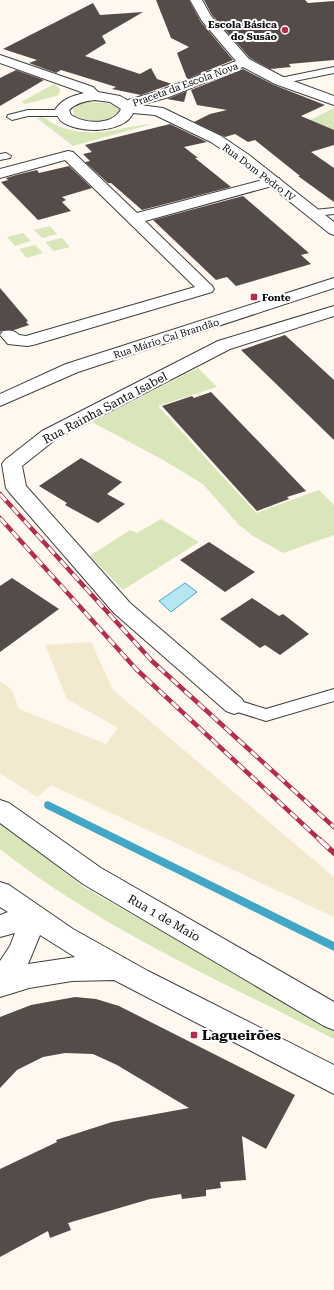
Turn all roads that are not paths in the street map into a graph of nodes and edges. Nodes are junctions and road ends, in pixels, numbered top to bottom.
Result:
1 (196, 0) edge
2 (0, 59) edge
3 (244, 62) junction
4 (334, 70) edge
5 (280, 81) junction
6 (67, 82) junction
7 (95, 96) junction
8 (334, 101) edge
9 (67, 106) junction
10 (124, 113) junction
11 (12, 117) dead end
12 (0, 174) edge
13 (274, 181) junction
14 (334, 211) edge
15 (314, 213) junction
16 (134, 219) junction
17 (334, 230) edge
18 (334, 283) edge
19 (334, 311) edge
20 (9, 335) dead end
21 (0, 401) edge
22 (333, 695) dead end
23 (234, 705) joint
24 (0, 810) edge
25 (0, 893) edge
26 (33, 916) junction
27 (0, 926) edge
28 (118, 968) junction
29 (0, 984) edge
30 (334, 1017) edge
31 (334, 1080) edge

1 - 3 street
2 - 6 street, Rua Dom Pedro IV
3 - 5 street
3 - 10 street, Praceta da Escola Nova
4 - 5 lane
5 - 8 street
6 - 7 street, Rua Dom Pedro IV
6 - 9 street
7 - 9 street, Rua Dom Pedro IV
7 - 10 street, Rua Dom Pedro IV
9 - 10 street, Rua Dom Pedro IV
9 - 11 lane
10 - 13 street, Rua Dom Pedro IV
12 - 16 street
13 - 15 street, Rua Dom Pedro IV
13 - 16 street
14 - 15 lane
15 - 17 street, Rua Dom Pedro IV
16 - 20 street
18 - 21 street, Rua Mário Cal Brandão
19 - 23 street, Rua Rainha Santa Isabel
22 - 23 lane
24 - 30 street, Rua 1 de Maio
25 - 26 street
26 - 27 street
26 - 28 street
26 - 29 street
28 - 29 street
28 - 31 street

